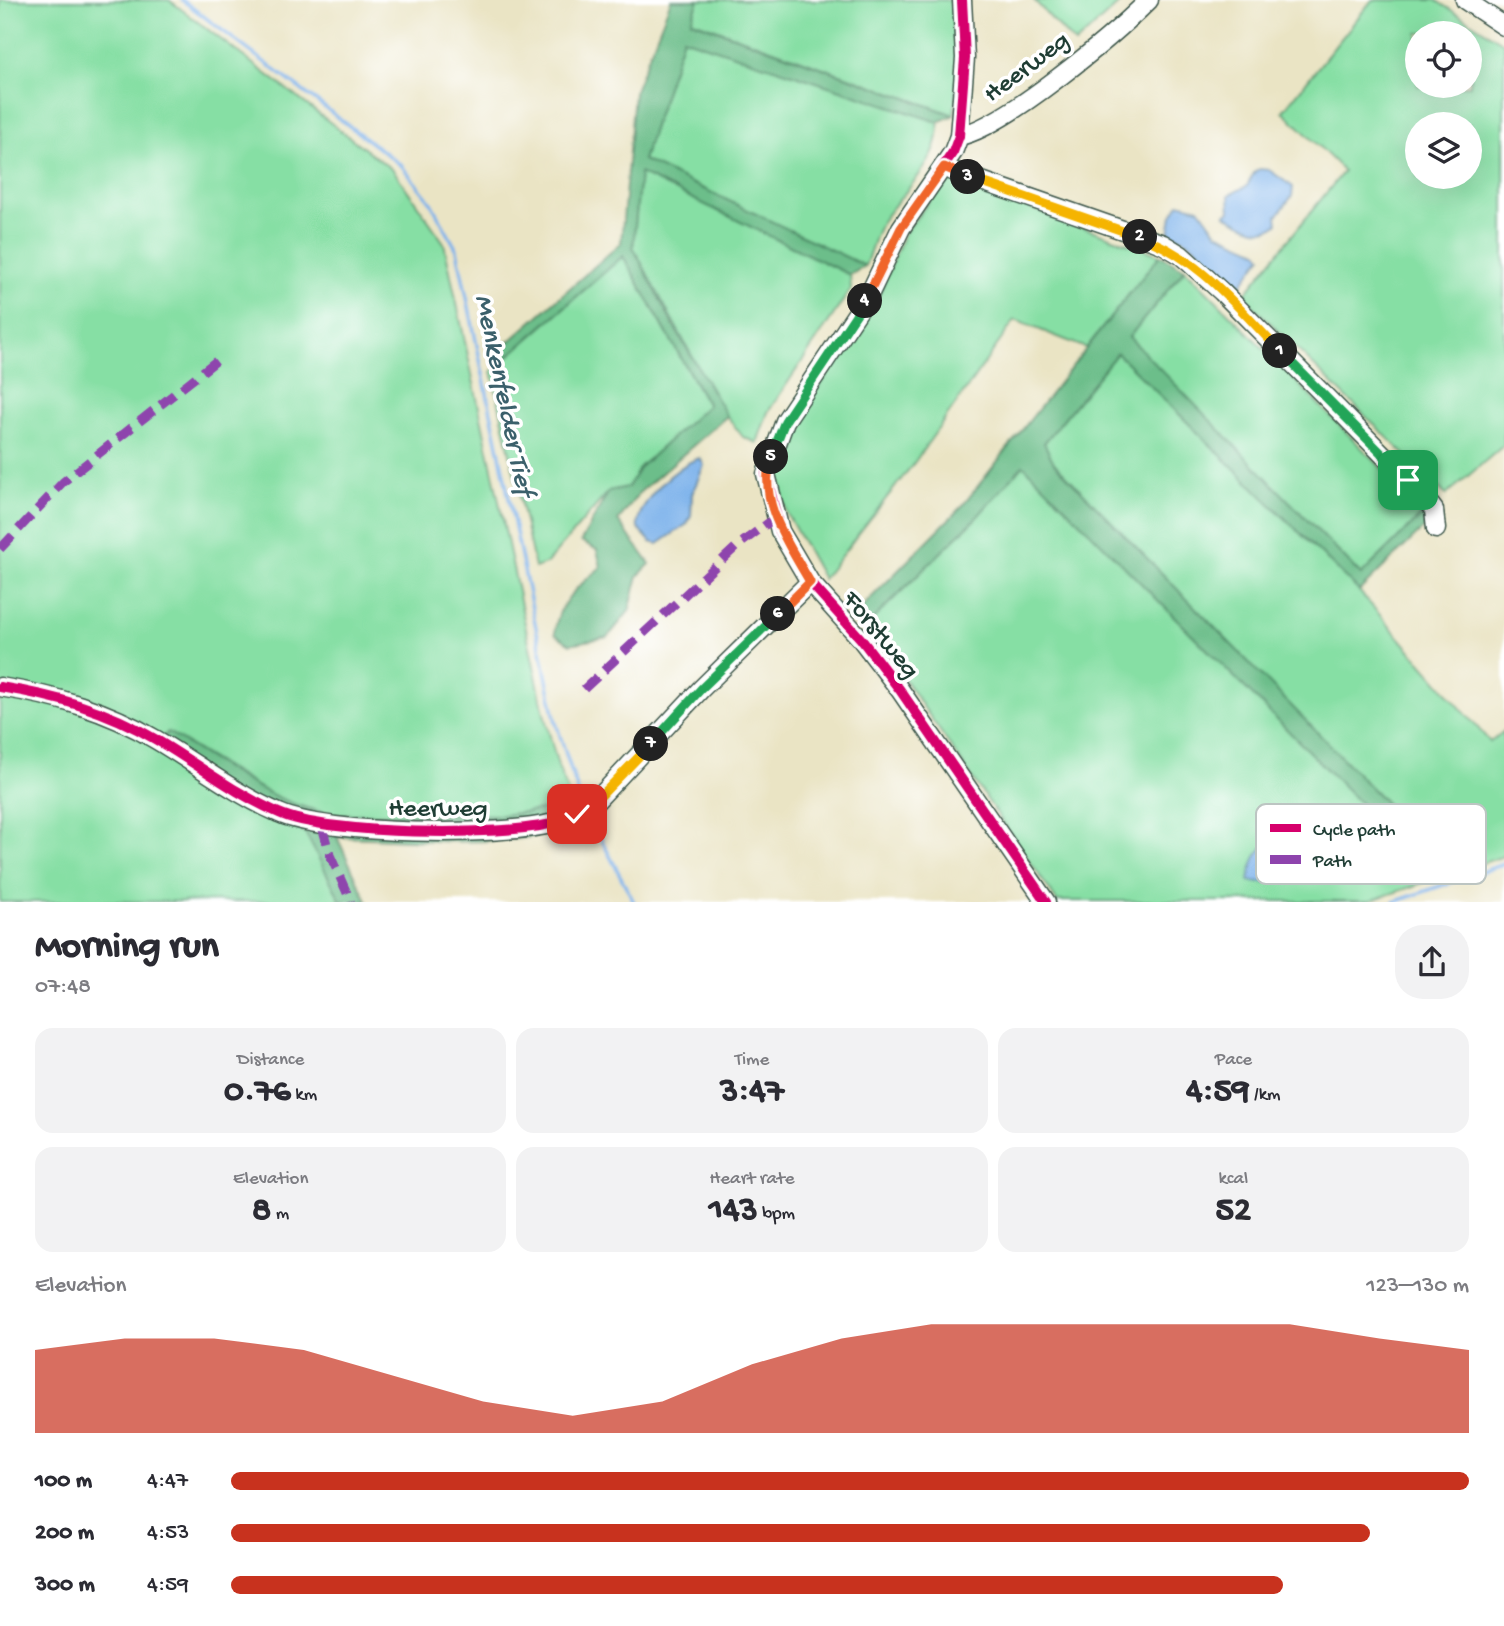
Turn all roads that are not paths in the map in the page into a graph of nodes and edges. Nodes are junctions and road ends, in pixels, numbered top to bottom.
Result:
1 (962, 0) edge
2 (1149, 0) edge
3 (1465, 0) edge
4 (1504, 26) edge
5 (959, 136) junction
6 (944, 167) junction
7 (1436, 529) dead end
8 (810, 582) junction
9 (0, 687) edge
10 (1046, 901) edge

1 - 5 street, Forstweg
2 - 5 street, Heerweg
3 - 4 street
5 - 6 street, Forstweg
6 - 7 street
6 - 8 street, Forstweg
8 - 9 street, Heerweg
8 - 10 street, Forstweg

